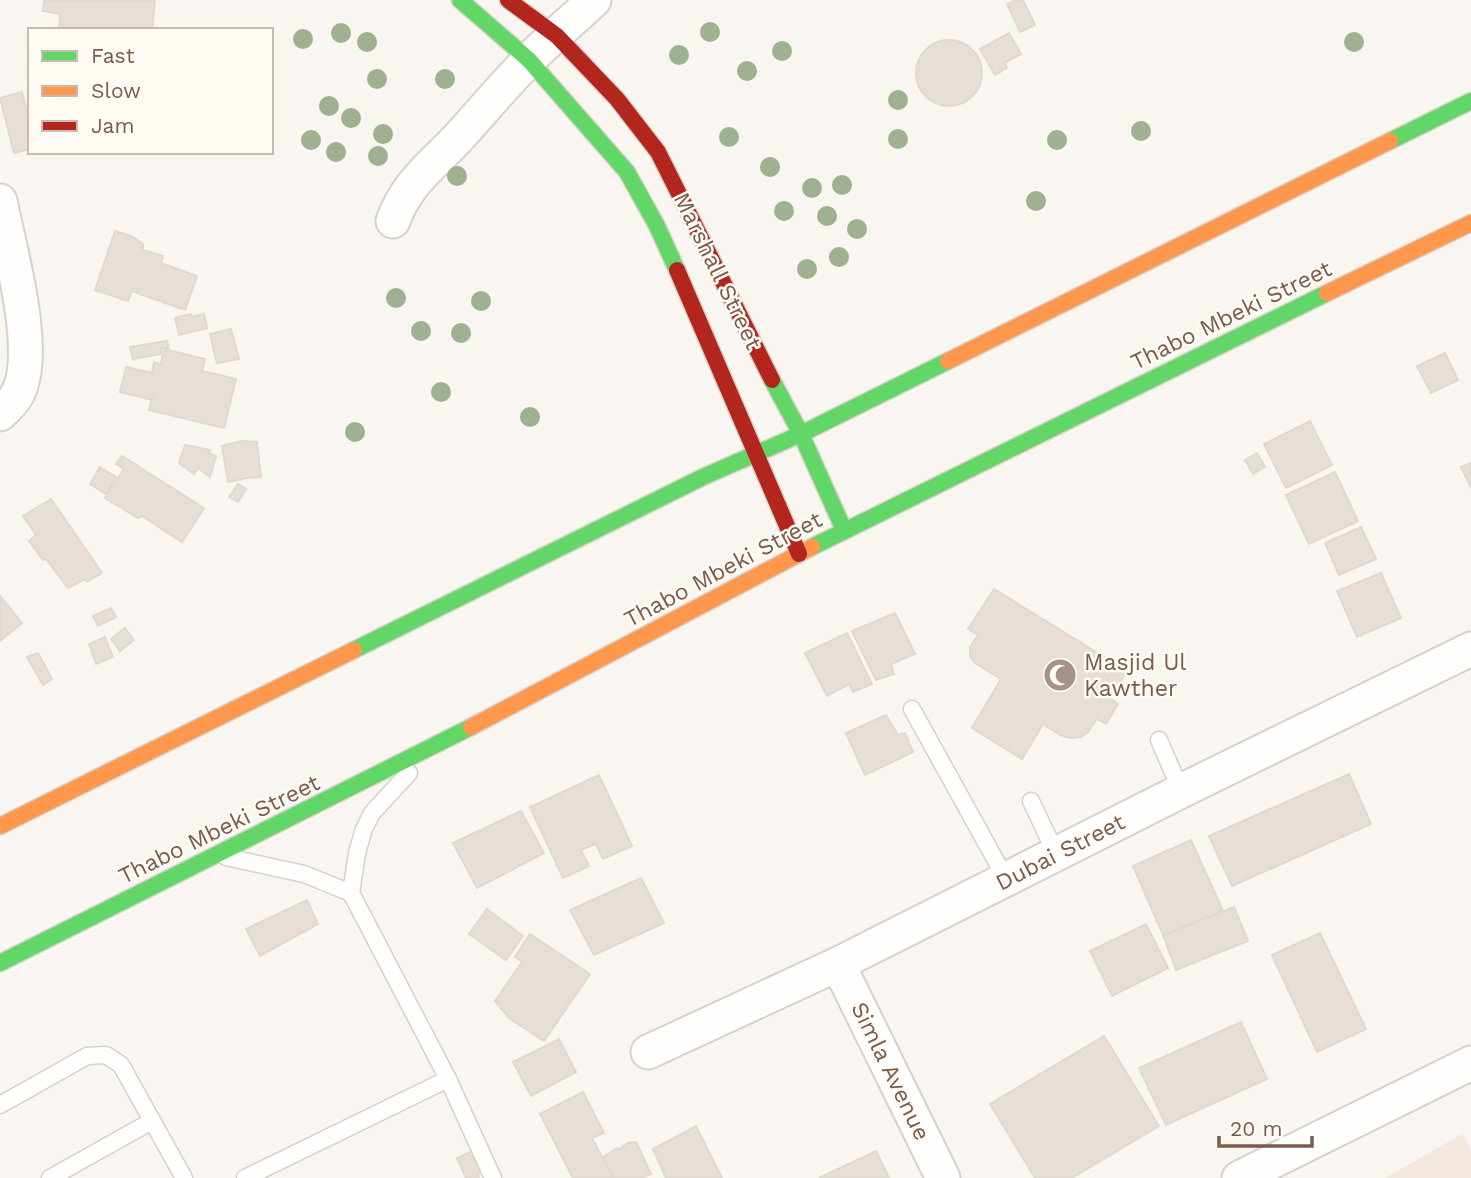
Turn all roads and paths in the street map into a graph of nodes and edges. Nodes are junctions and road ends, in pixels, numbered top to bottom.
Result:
1 (460, 0) edge
2 (508, 0) edge
3 (594, 0) edge
4 (556, 36) junction
5 (529, 60) junction
6 (1471, 102) edge
7 (0, 201) edge
8 (393, 221) dead end
9 (1471, 223) edge
10 (0, 414) edge
11 (801, 434) junction
12 (754, 453) junction
13 (844, 530) junction
14 (799, 554) junction
15 (1471, 649) edge
16 (912, 709) dead end
17 (1159, 740) dead end
18 (432, 748) junction
19 (1181, 791) junction
20 (1031, 801) dead end
21 (0, 826) edge
22 (217, 855) junction
23 (1056, 855) junction
24 (1006, 880) junction
25 (352, 893) junction
26 (0, 963) edge
27 (838, 964) junction
28 (648, 1052) dead end
29 (1471, 1063) edge
30 (448, 1079) junction
31 (0, 1105) edge
32 (152, 1121) junction
33 (50, 1178) edge
34 (184, 1178) edge
35 (245, 1178) edge
36 (493, 1178) edge
37 (943, 1178) edge
38 (1239, 1178) edge

1 - 5 main road, Marshall Street
2 - 4 main road, Marshall Street
3 - 4 street
4 - 5 street
4 - 11 main road, Marshall Street
5 - 8 street
5 - 12 main road, Marshall Street
6 - 11 main road
7 - 10 street
9 - 13 main road, Thabo Mbeki Street
11 - 12 main road
11 - 13 main road, Marshall Street
12 - 14 main road, Marshall Street
12 - 21 main road
13 - 14 main road, Thabo Mbeki Street
14 - 18 main road, Thabo Mbeki Street
15 - 19 street, Dubai Street
16 - 24 lane
17 - 19 lane
18 - 22 main road, Thabo Mbeki Street
18 - 25 lane
19 - 23 street, Dubai Street
20 - 23 lane
22 - 25 lane
22 - 26 main road, Thabo Mbeki Street
23 - 24 street, Dubai Street
24 - 27 street, Dubai Street
25 - 30 lane
27 - 28 street, Dubai Street
27 - 37 street, Simla Avenue
29 - 38 street
30 - 35 lane
30 - 36 lane
31 - 32 lane
32 - 33 lane
32 - 34 lane

